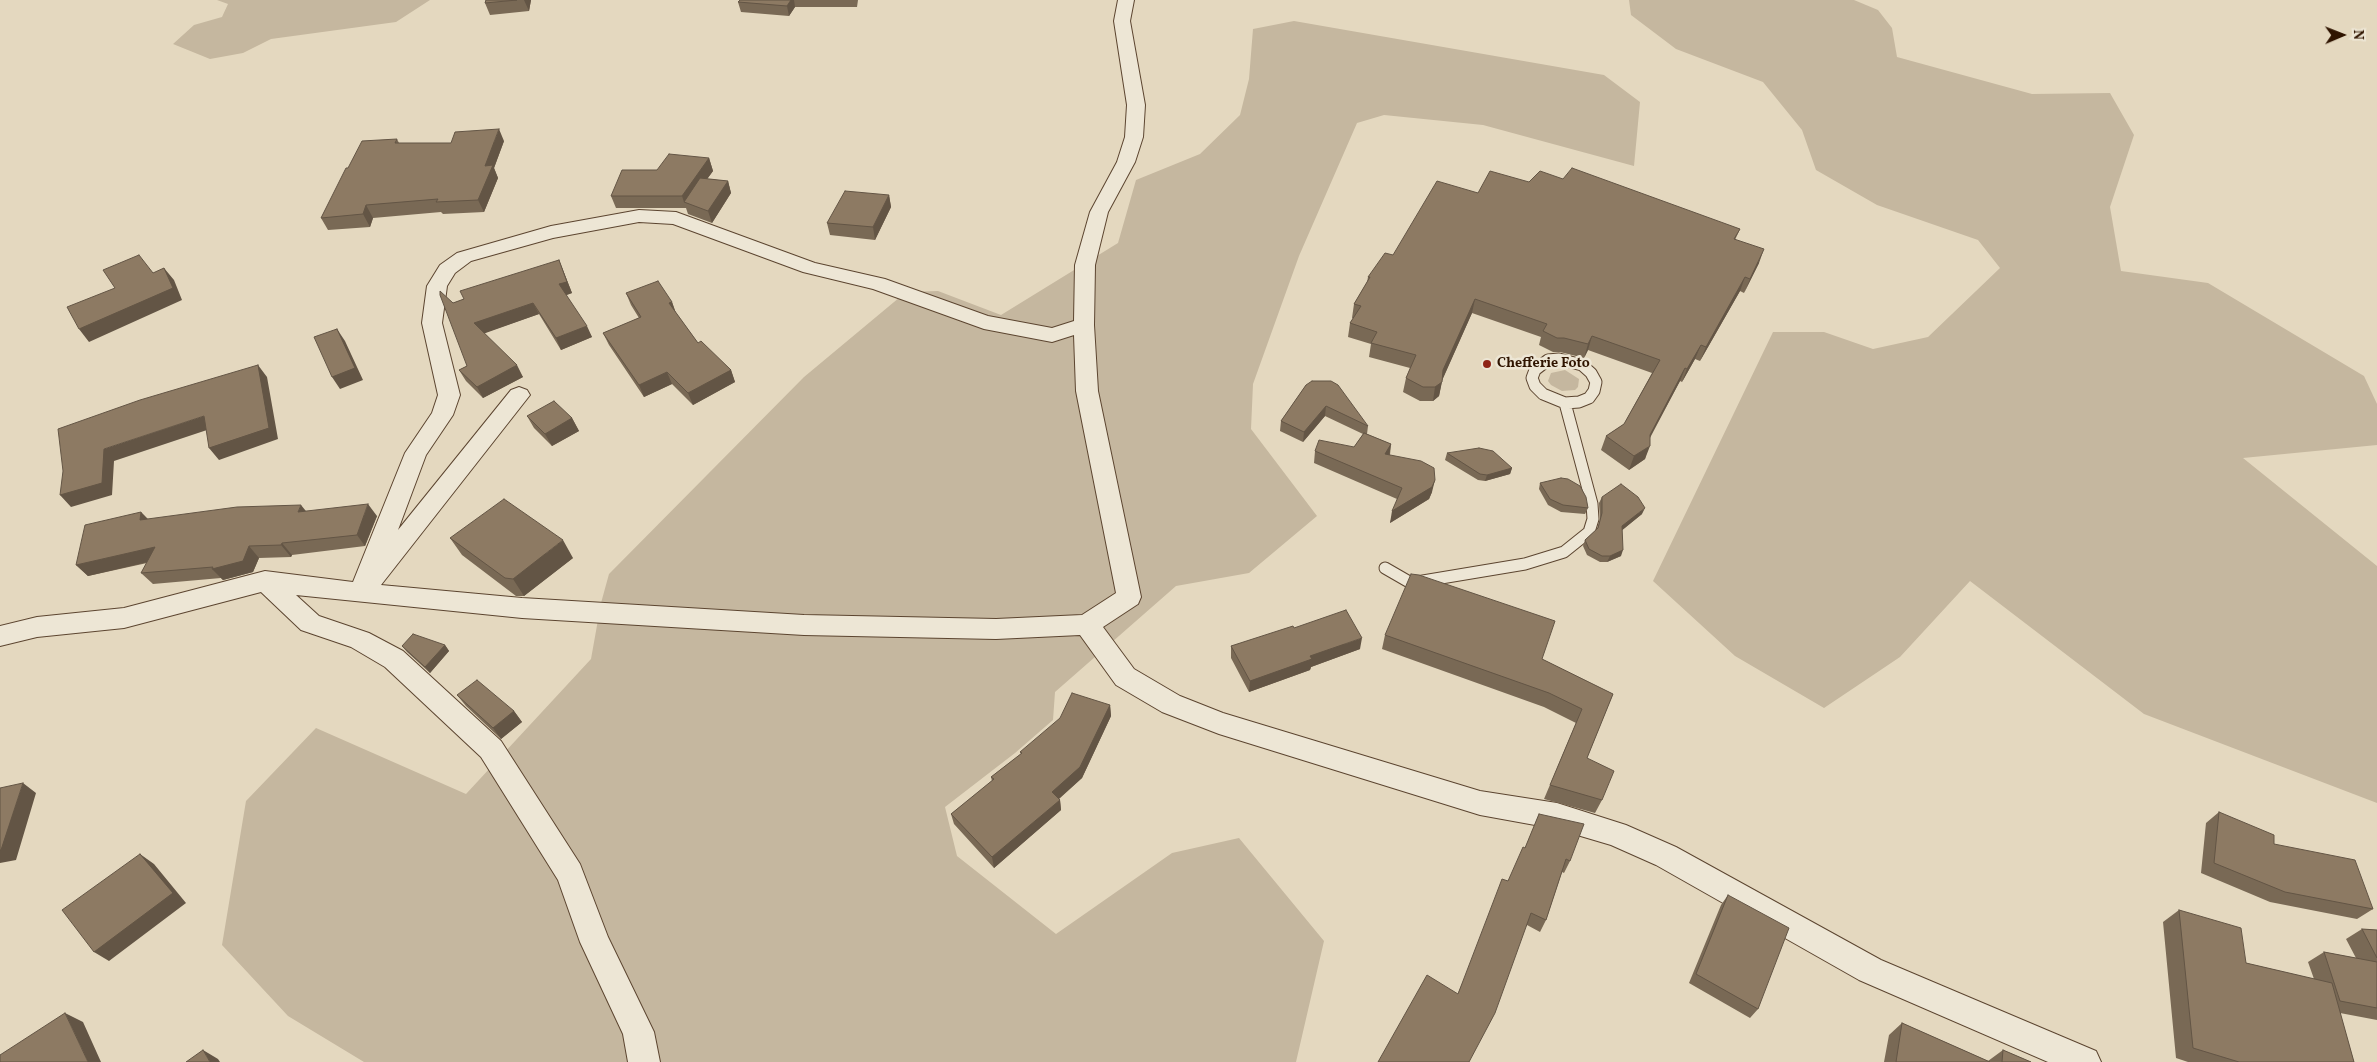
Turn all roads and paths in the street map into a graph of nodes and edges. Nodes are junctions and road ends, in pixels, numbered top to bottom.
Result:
1 (1126, 0) edge
2 (1084, 325) junction
3 (519, 395) dead end
4 (1565, 403) junction
5 (1385, 568) dead end
6 (265, 581) junction
7 (361, 593) junction
8 (1087, 624) junction
9 (0, 636) edge
10 (638, 1032) junction
11 (644, 1062) edge
12 (661, 1062) edge
13 (2085, 1062) edge

1 - 2 street
2 - 7 street
2 - 8 street
3 - 7 street
4 - 4 lane
4 - 5 lane
6 - 7 street
6 - 9 street
6 - 10 street
7 - 8 street
8 - 13 street
10 - 11 street
10 - 12 street

